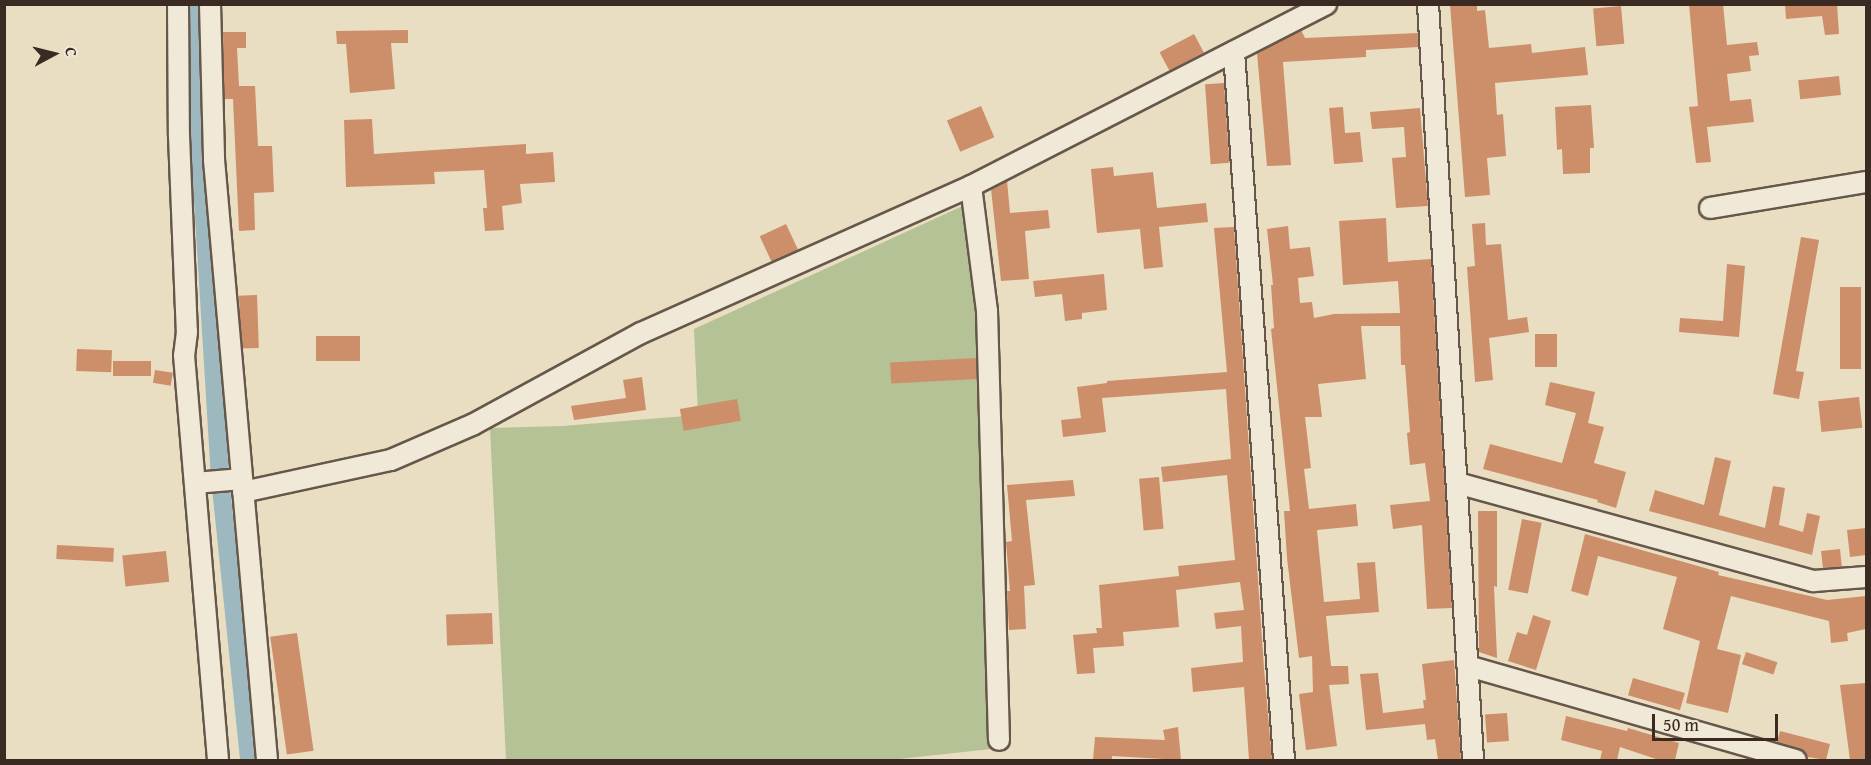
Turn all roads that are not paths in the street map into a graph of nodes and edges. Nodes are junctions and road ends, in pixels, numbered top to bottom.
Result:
1 (178, 4) edge
2 (210, 4) edge
3 (1326, 4) edge
4 (1428, 4) edge
5 (1234, 52) junction
6 (1866, 183) edge
7 (972, 186) junction
8 (1710, 208) dead end
9 (195, 483) junction
10 (1457, 483) junction
11 (242, 485) junction
12 (1866, 577) edge
13 (1468, 666) junction
14 (999, 740) dead end
15 (218, 760) edge
16 (267, 760) edge
17 (1284, 760) edge
18 (1473, 760) edge
19 (1796, 760) edge

1 - 9 street
2 - 11 street
3 - 5 street
4 - 10 street
5 - 7 street
5 - 17 street
6 - 8 street
7 - 11 street
7 - 14 street
9 - 11 street
9 - 15 street
10 - 12 street
10 - 13 street
11 - 16 street
13 - 18 street
13 - 19 street

